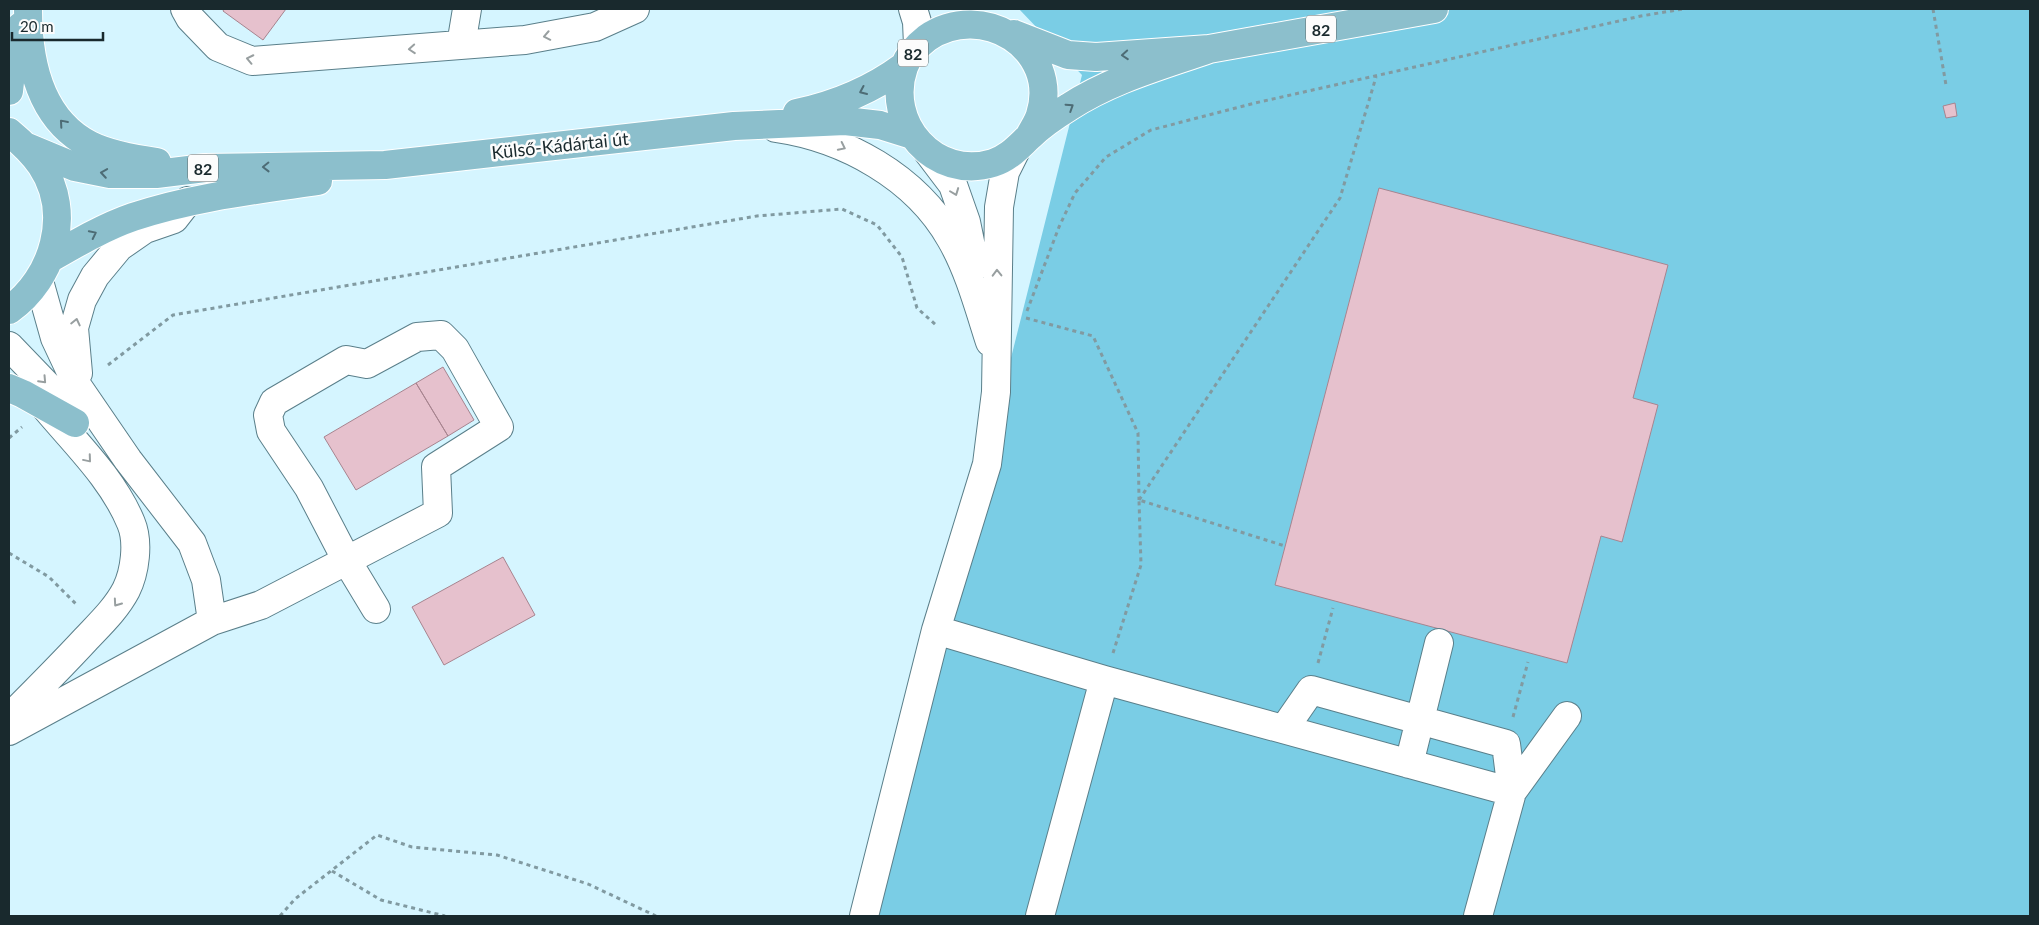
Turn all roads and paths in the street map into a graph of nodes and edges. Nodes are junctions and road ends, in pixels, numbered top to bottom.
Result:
1 (28, 9) edge
2 (185, 9) edge
3 (467, 9) edge
4 (569, 9) edge
5 (634, 9) edge
6 (913, 9) edge
7 (1434, 9) edge
8 (1683, 9) edge
9 (1933, 9) edge
10 (987, 21) edge
11 (595, 27) junction
12 (460, 45) junction
13 (1208, 49) junction
14 (911, 56) junction
15 (1377, 76) junction
16 (1946, 84) dead end
17 (9, 91) edge
18 (761, 125) junction
19 (734, 126) junction
20 (18, 140) edge
21 (920, 143) junction
22 (1022, 144) junction
23 (385, 165) junction
24 (205, 168) junction
25 (188, 201) junction
26 (45, 270) junction
27 (9, 310) edge
28 (936, 324) dead end
29 (990, 344) junction
30 (9, 346) edge
31 (78, 387) junction
32 (9, 388) edge
33 (996, 392) junction
34 (46, 408) junction
35 (75, 423) junction
36 (9, 438) edge
37 (128, 460) junction
38 (1139, 500) junction
39 (1285, 546) dead end
40 (9, 553) edge
41 (347, 561) junction
42 (1333, 608) dead end
43 (376, 609) dead end
44 (212, 621) junction
45 (98, 626) junction
46 (936, 630) junction
47 (1439, 643) dead end
48 (1528, 662) dead end
49 (1104, 680) junction
50 (1311, 690) junction
51 (1567, 716) dead end
52 (9, 718) edge
53 (1420, 720) junction
54 (1284, 729) junction
55 (9, 732) edge
56 (1506, 744) junction
57 (1409, 764) junction
58 (1512, 792) junction
59 (332, 871) junction
60 (280, 916) edge
61 (445, 916) edge
62 (656, 916) edge
63 (864, 916) edge
64 (1040, 916) edge
65 (1478, 916) edge

1 - 17 main road
24 -> 1 main road
12 -> 2 street
3 - 12 street
4 - 11 street
5 - 11 street
6 - 14 street
7 - 13 main road, Külső-Kádártai út / 82
8 - 15 path
9 - 16 path
13 -> 10 main road, Külső-Kádártai út / 82
10 - 14 main road, Külső-Kádártai út / 82
10 - 22 main road
11 -> 12 street
22 -> 13 main road, Külső-Kádártai út / 82
14 -> 19 main road, Külső-Kádártai út / 82
14 - 21 main road, 82
15 - 38 path
15 - 38 path
18 - 19 main road, Külső-Kádártai út / 82
18 - 21 main road, Külső-Kádártai út / 82
18 -> 29 street
19 - 23 main road, Külső-Kádártai út / 82
24 -> 20 main road, 82
20 - 26 main road, 82
21 - 22 main road, Külső-Kádártai út / 82
21 -> 29 street
33 -> 22 street
23 -> 24 main road, 82
23 - 25 main road, 82
26 -> 25 main road, 82
31 -> 25 street
26 - 27 main road, 82
26 - 31 street
28 - 31 path
29 - 33 street
30 -> 35 street
31 - 37 street
32 - 34 main road
33 - 46 street
34 - 35 main road
34 - 36 path
34 -> 45 street
35 - 37 street
37 - 44 street
38 - 39 path
38 - 49 path
40 - 45 path
41 - 41 street
41 - 43 street
41 - 44 street
42 - 50 path
44 - 55 street
45 - 52 street
46 - 49 street
46 - 63 street
47 - 53 street
48 - 56 path
49 - 54 street
49 - 64 street
50 - 53 street
50 - 54 street
51 - 58 street
53 - 56 street
53 - 57 street
54 - 57 street
56 - 58 street
57 - 58 street
58 - 65 street
59 - 60 path
59 - 61 path
59 - 62 path

